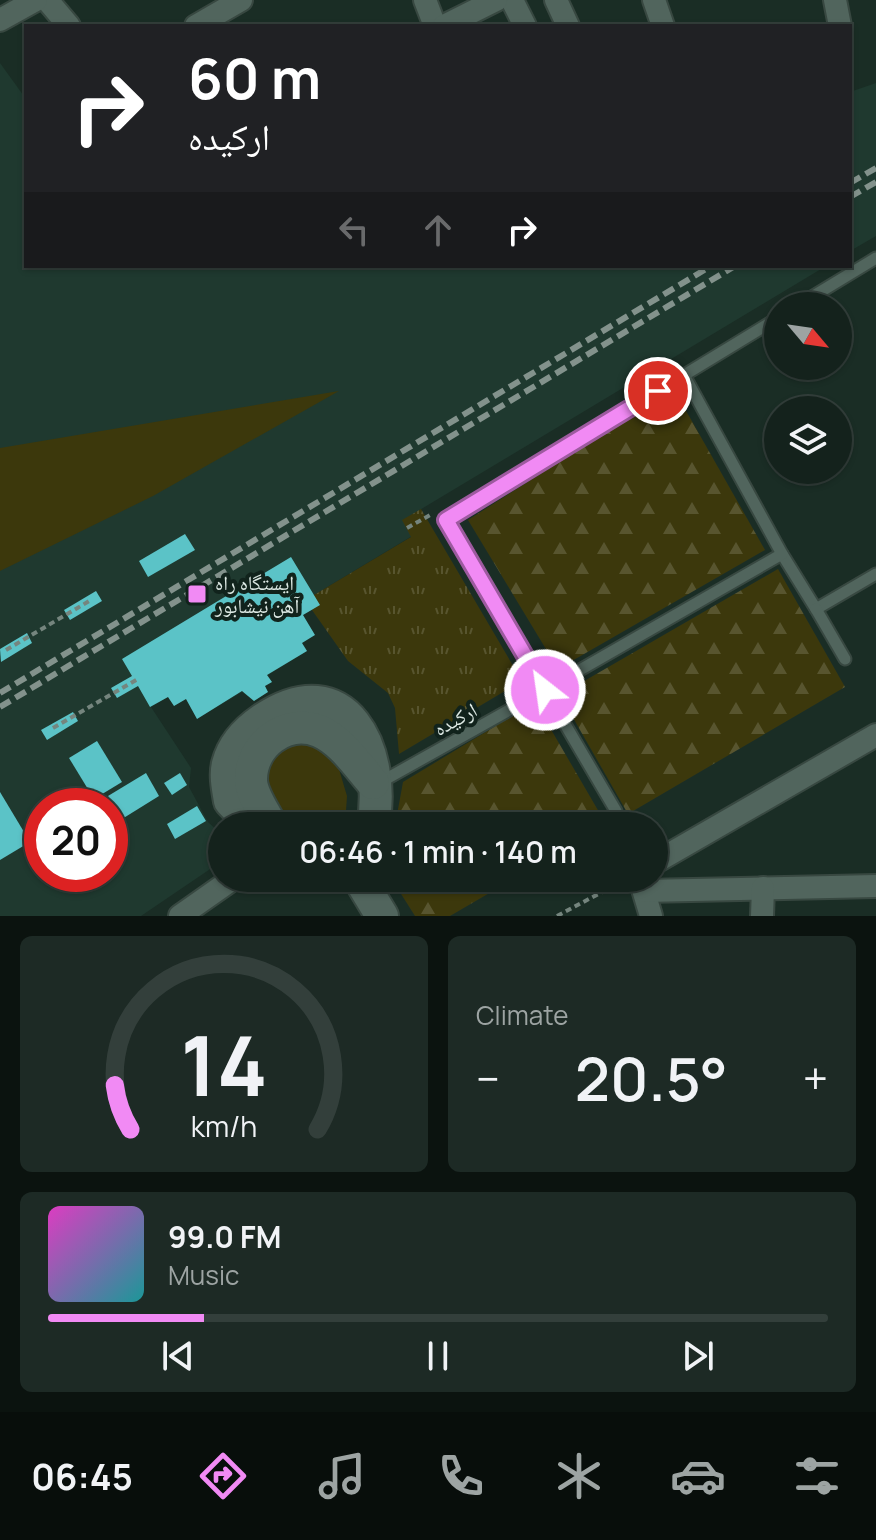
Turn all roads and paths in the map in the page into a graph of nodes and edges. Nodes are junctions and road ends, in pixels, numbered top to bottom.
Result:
1 (36, 0) edge
2 (47, 0) edge
3 (241, 0) edge
4 (425, 0) edge
5 (496, 0) edge
6 (512, 0) edge
7 (556, 0) edge
8 (654, 0) edge
9 (835, 0) edge
10 (0, 20) edge
11 (67, 24) edge
12 (199, 24) edge
13 (434, 24) edge
14 (448, 24) edge
15 (524, 24) edge
16 (567, 24) edge
17 (662, 24) edge
18 (840, 24) edge
19 (876, 258) edge
20 (820, 292) edge
21 (764, 326) edge
22 (684, 375) junction
23 (426, 517) dead end
24 (407, 528) dead end
25 (782, 554) junction
26 (876, 574) edge
27 (91, 600) dead end
28 (816, 609) junction
29 (6, 650) dead end
30 (845, 659) dead end
31 (138, 679) dead end
32 (545, 690) junction
33 (53, 728) dead end
34 (876, 735) edge
35 (375, 785) junction
36 (616, 811) dead end
37 (241, 812) edge
38 (264, 812) edge
39 (374, 812) edge
40 (668, 855) edge
41 (668, 883) edge
42 (876, 886) edge
43 (763, 888) junction
44 (214, 892) edge
45 (367, 892) edge
46 (613, 892) edge
47 (641, 892) edge
48 (180, 916) edge
49 (382, 916) edge
50 (557, 916) edge
51 (651, 916) edge
52 (762, 916) edge

1 - 10 street
2 - 11 street
3 - 12 street
4 - 13 street
5 - 14 street
6 - 15 street
7 - 16 street
8 - 17 street
9 - 18 street
19 - 20 lane
21 - 22 lane
22 - 25 lane
22 - 32 lane
23 - 24 path
25 - 28 lane
25 - 32 lane, ارکیده
26 - 28 lane
27 - 29 path
28 - 30 lane
31 - 33 path
32 - 35 lane, ارکیده
32 - 36 lane
34 - 40 street
35 - 37 main road
35 - 38 main road
35 - 39 main road
41 - 43 street
42 - 43 street
43 - 52 street
44 - 48 street
45 - 49 main road
46 - 50 path
47 - 51 street

